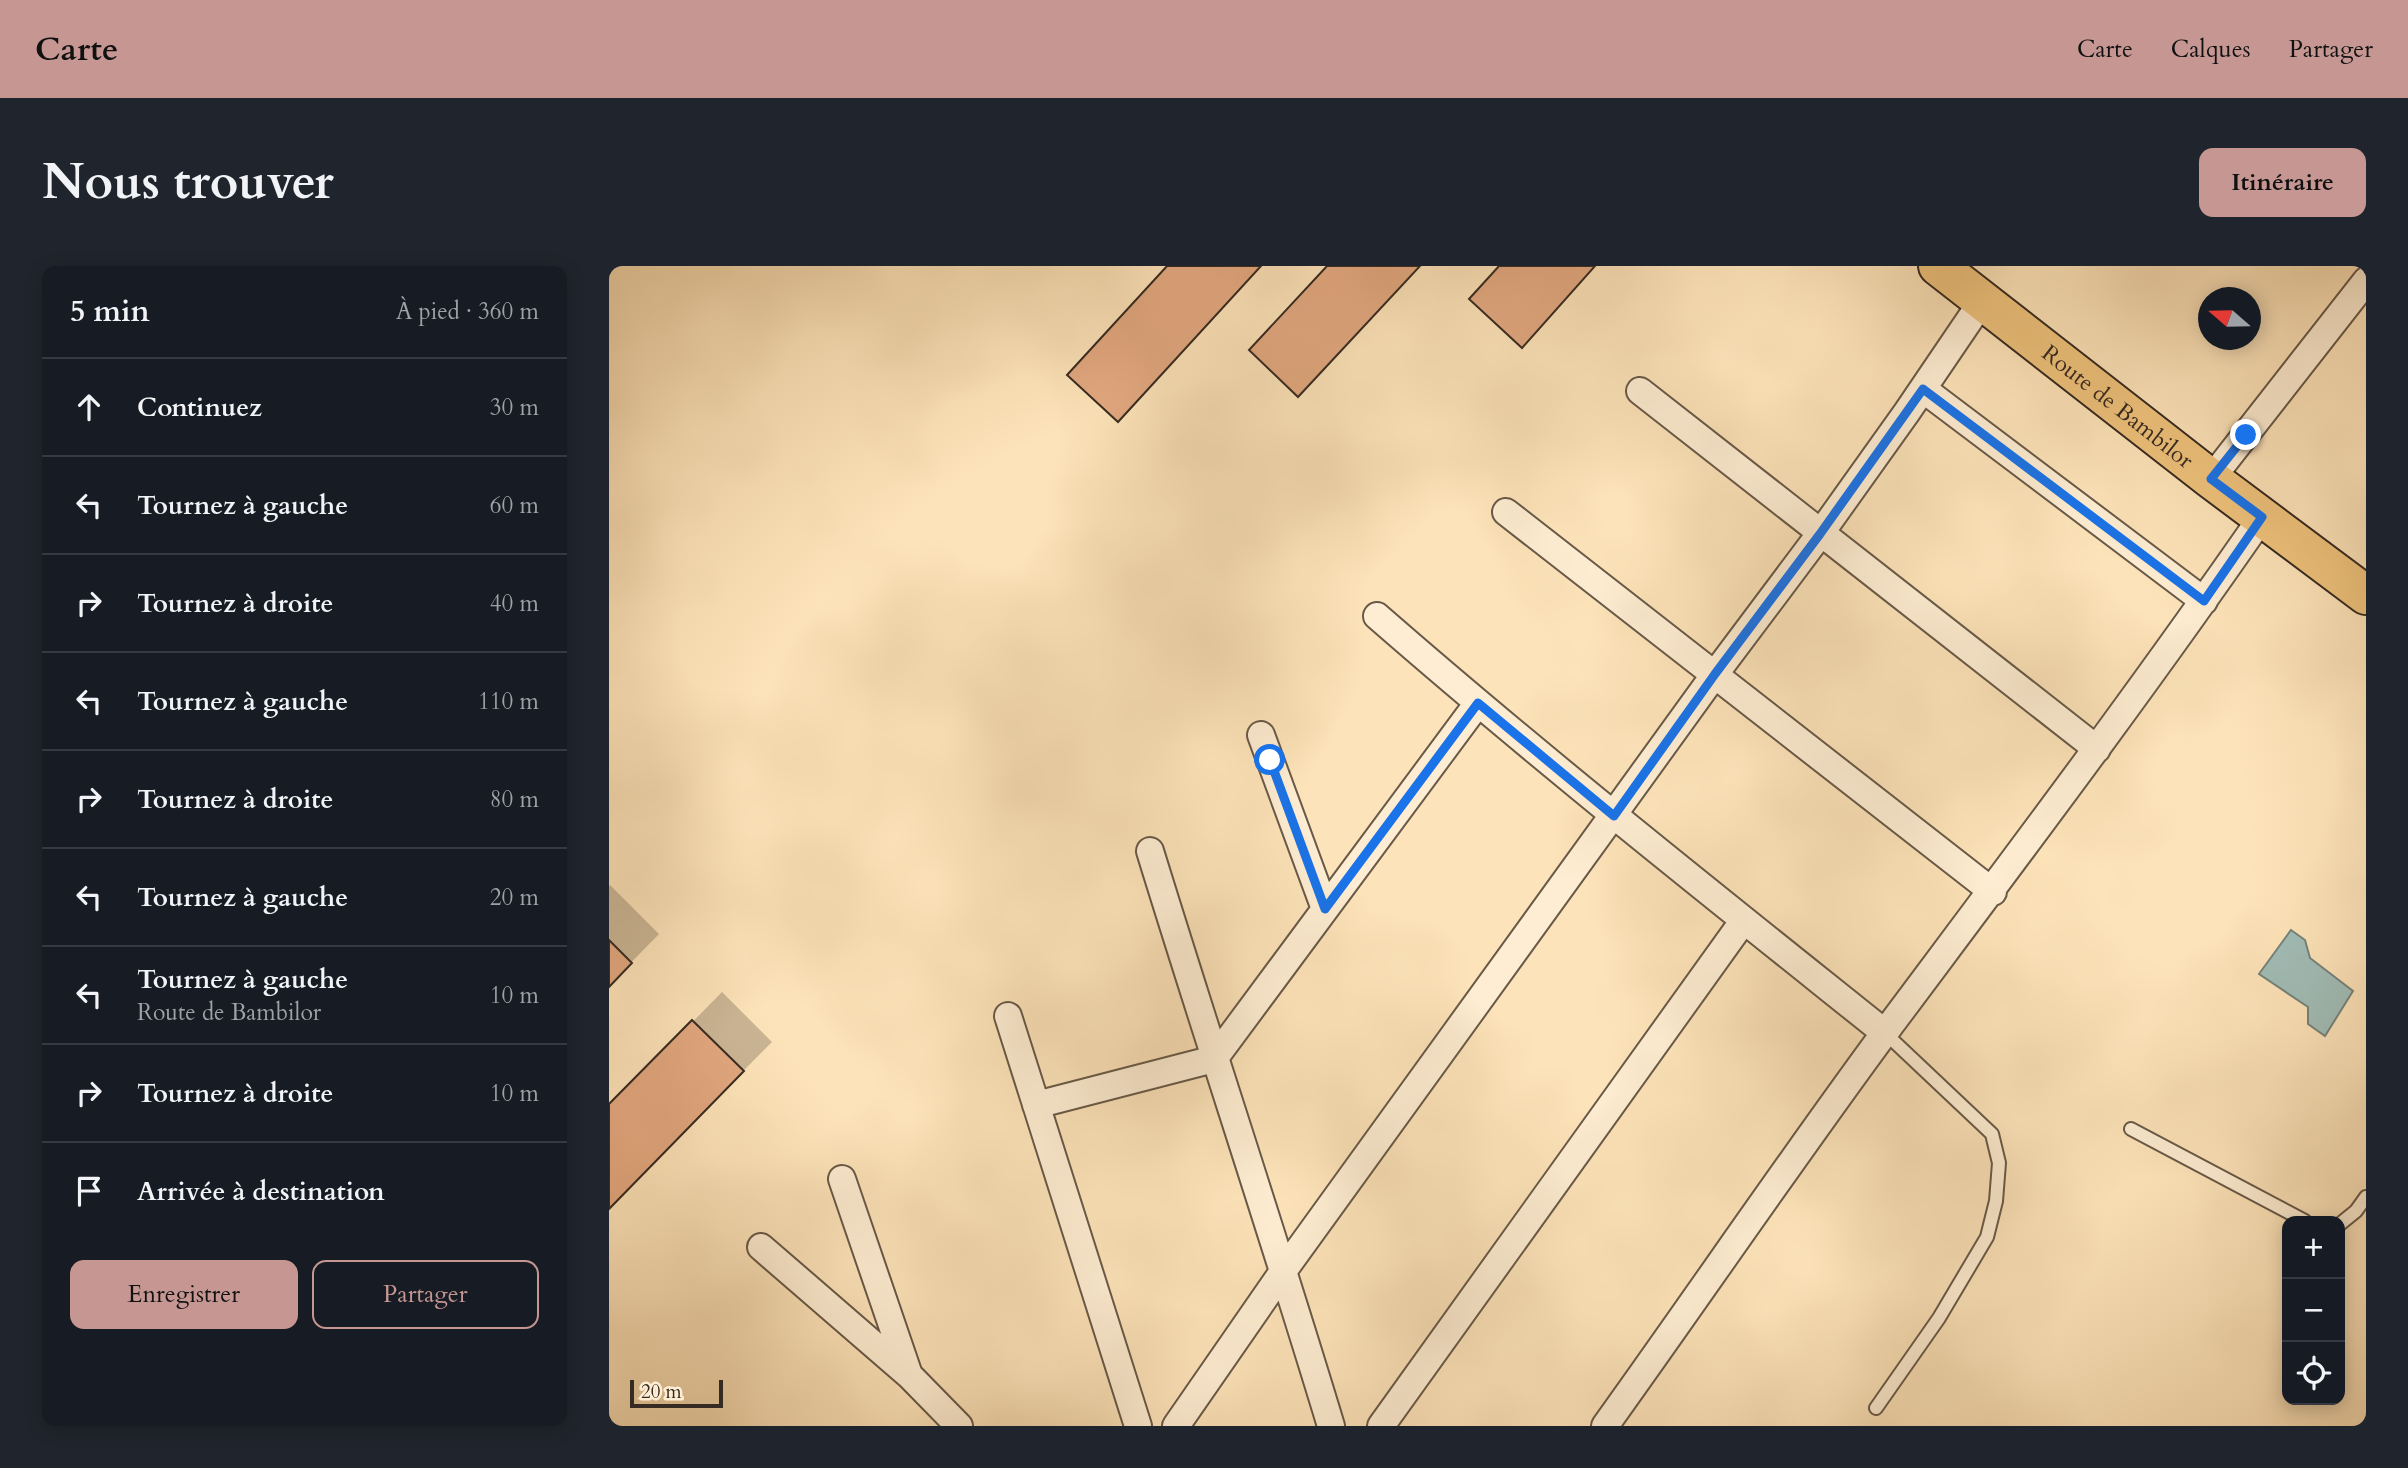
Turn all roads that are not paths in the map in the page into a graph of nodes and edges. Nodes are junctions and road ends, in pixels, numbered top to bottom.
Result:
1 (1938, 266) edge
2 (2366, 281) edge
3 (1983, 300) junction
4 (1923, 389) junction
5 (1640, 391) dead end
6 (2211, 479) junction
7 (1506, 512) dead end
8 (2262, 517) junction
9 (1820, 534) junction
10 (2366, 595) edge
11 (2204, 601) junction
12 (1377, 616) dead end
13 (1715, 674) junction
14 (1478, 703) junction
15 (1261, 735) dead end
16 (2097, 749) junction
17 (1614, 816) junction
18 (1150, 851) dead end
19 (1993, 892) junction
20 (1325, 909) junction
21 (1744, 920) junction
22 (1008, 1016) dead end
23 (1885, 1033) junction
24 (1214, 1059) junction
25 (1036, 1105) junction
26 (2131, 1129) dead end
27 (842, 1179) dead end
28 (2366, 1197) edge
29 (2296, 1216) edge
30 (2345, 1220) edge
31 (761, 1247) dead end
32 (1284, 1270) junction
33 (910, 1376) junction
34 (1876, 1408) dead end
35 (960, 1426) edge
36 (1138, 1426) edge
37 (1176, 1426) edge
38 (1331, 1426) edge
39 (1381, 1426) edge
40 (1605, 1426) edge

1 - 3 main road, Route de Bambilor
2 - 6 street
3 - 4 street
3 - 6 main road, Route de Bambilor
4 - 9 street
4 - 11 street
5 - 9 street
6 - 8 main road, Route de Bambilor
7 - 13 street
8 - 10 main road, Route de Bambilor
8 - 11 street
9 - 13 street
9 - 16 street
11 - 16 street
12 - 14 street
13 - 17 street
13 - 19 street
14 - 17 street
14 - 20 street
15 - 20 street
16 - 19 street
17 - 21 street
17 - 32 street
18 - 24 street
19 - 23 street
20 - 24 street
21 - 23 street
21 - 39 street
22 - 25 street
23 - 34 lane
23 - 40 street
24 - 25 street
24 - 32 street
25 - 36 street
26 - 29 lane
27 - 33 street
28 - 30 lane
31 - 33 street
32 - 37 street
32 - 38 street
33 - 35 street

